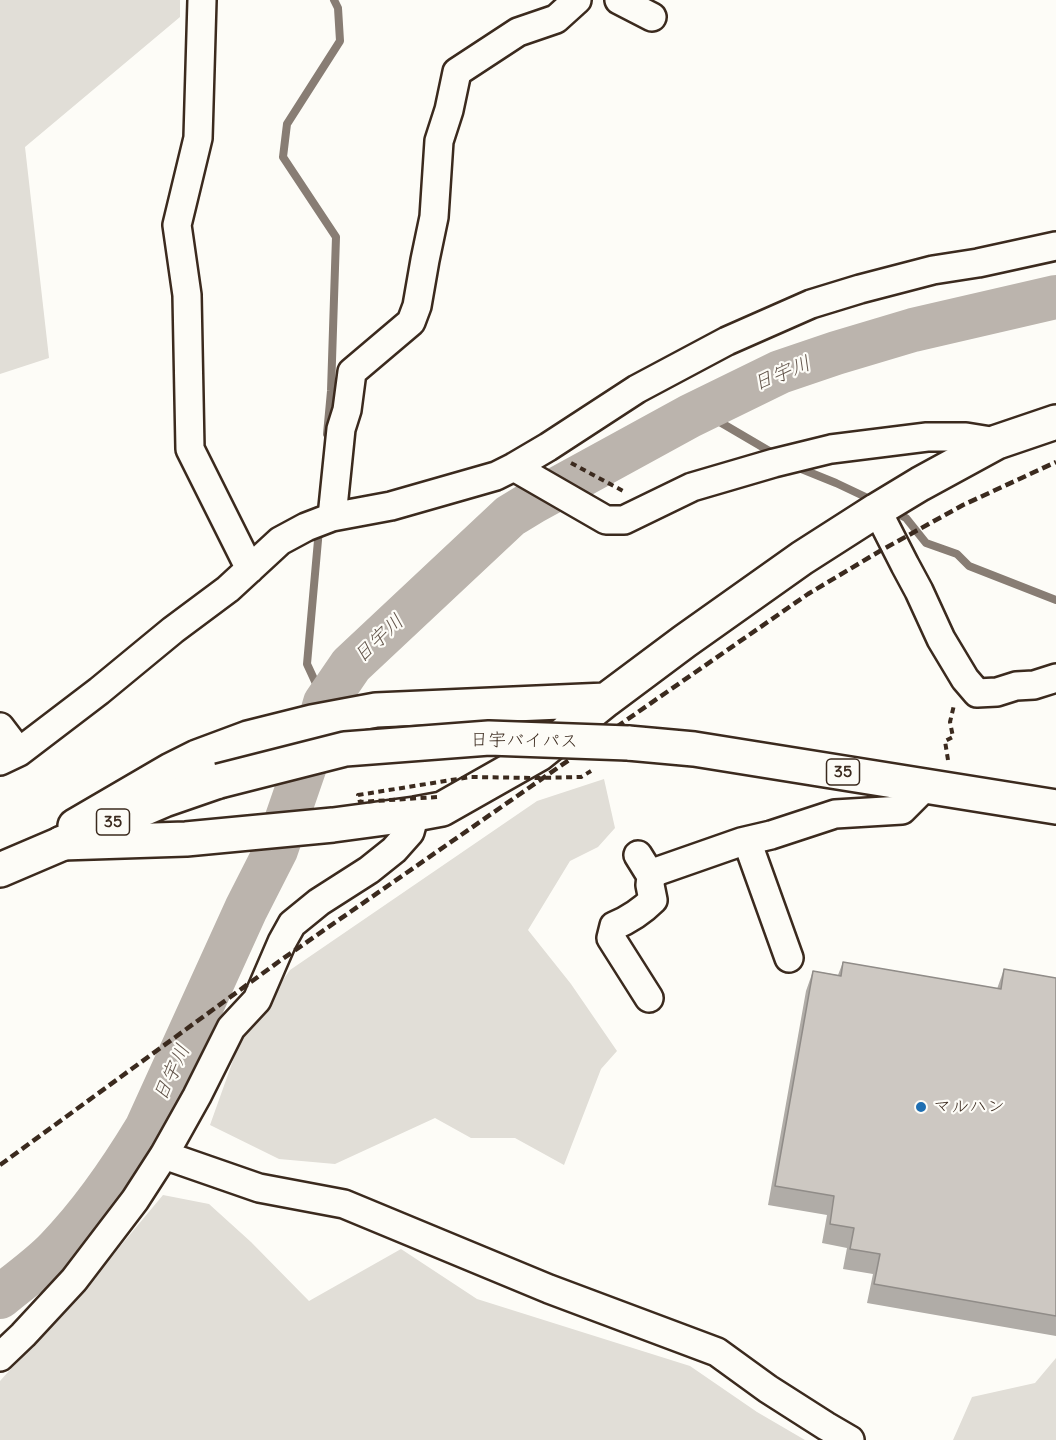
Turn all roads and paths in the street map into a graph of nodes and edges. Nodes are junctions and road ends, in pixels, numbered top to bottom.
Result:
1 (202, 0) edge
2 (576, 0) edge
3 (619, 0) edge
4 (652, 16) dead end
5 (1056, 246) edge
6 (1056, 422) edge
7 (997, 442) junction
8 (566, 461) dead end
9 (518, 470) junction
10 (630, 494) dead end
11 (886, 505) junction
12 (323, 521) junction
13 (249, 569) junction
14 (1056, 678) edge
15 (606, 700) junction
16 (0, 728) edge
17 (953, 737) dead end
18 (10, 756) edge
19 (601, 765) dead end
20 (938, 775) junction
21 (426, 806) junction
22 (1056, 807) edge
23 (747, 841) junction
24 (62, 843) junction
25 (4, 868) edge
26 (789, 958) dead end
27 (649, 998) dead end
28 (164, 1155) junction
29 (0, 1357) edge
30 (850, 1440) edge

1 - 13 street
2 - 12 street
3 - 4 street
5 - 9 street
6 - 7 main road
7 - 9 street
7 - 11 main road
8 - 10 path
9 - 12 street
11 - 14 street
11 - 15 main road
12 - 13 street
13 - 18 street
15 - 21 main road
15 - 25 main road
16 - 18 street
17 - 20 path
19 - 21 path, bridge
20 - 22 main road, 日宇バイパス / 35
20 - 23 street
20 - 24 main road, 日宇バイパス / 35, bridge
21 - 24 main road
21 - 28 street
23 - 26 street
23 - 27 street
24 - 25 main road, 日宇バイパス / 35
28 - 29 street
28 - 30 street

